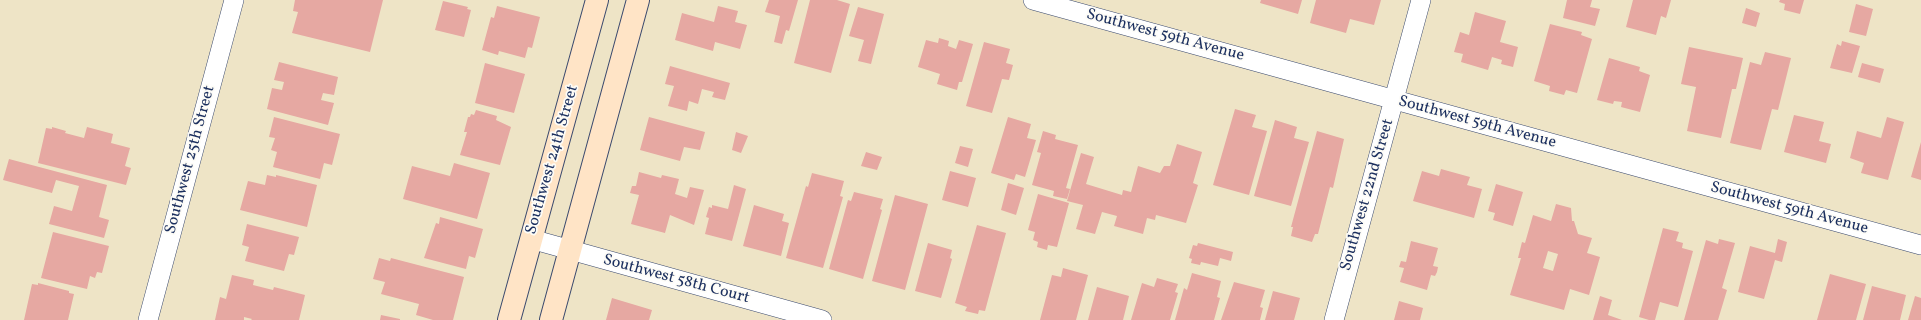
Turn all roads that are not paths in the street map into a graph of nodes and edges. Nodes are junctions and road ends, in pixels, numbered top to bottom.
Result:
1 (234, 0) edge
2 (597, 0) edge
3 (638, 0) edge
4 (1033, 0) edge
5 (1422, 0) edge
6 (1394, 100) junction
7 (531, 239) junction
8 (1921, 245) edge
9 (570, 250) junction
10 (148, 320) edge
11 (509, 320) edge
12 (551, 320) edge
13 (822, 320) edge
14 (1334, 320) edge

1 - 10 street, Southwest 25th Street
2 - 7 main road, Southwest 24th Street
3 - 9 main road
4 - 6 street, Southwest 59th Avenue
5 - 6 street, Southwest 22nd Street
6 - 8 street, Southwest 59th Avenue
6 - 14 street, Southwest 22nd Street
7 - 9 street, Southwest 58th Court
7 - 11 main road, Southwest 24th Street
9 - 12 main road
9 - 13 street, Southwest 58th Court

